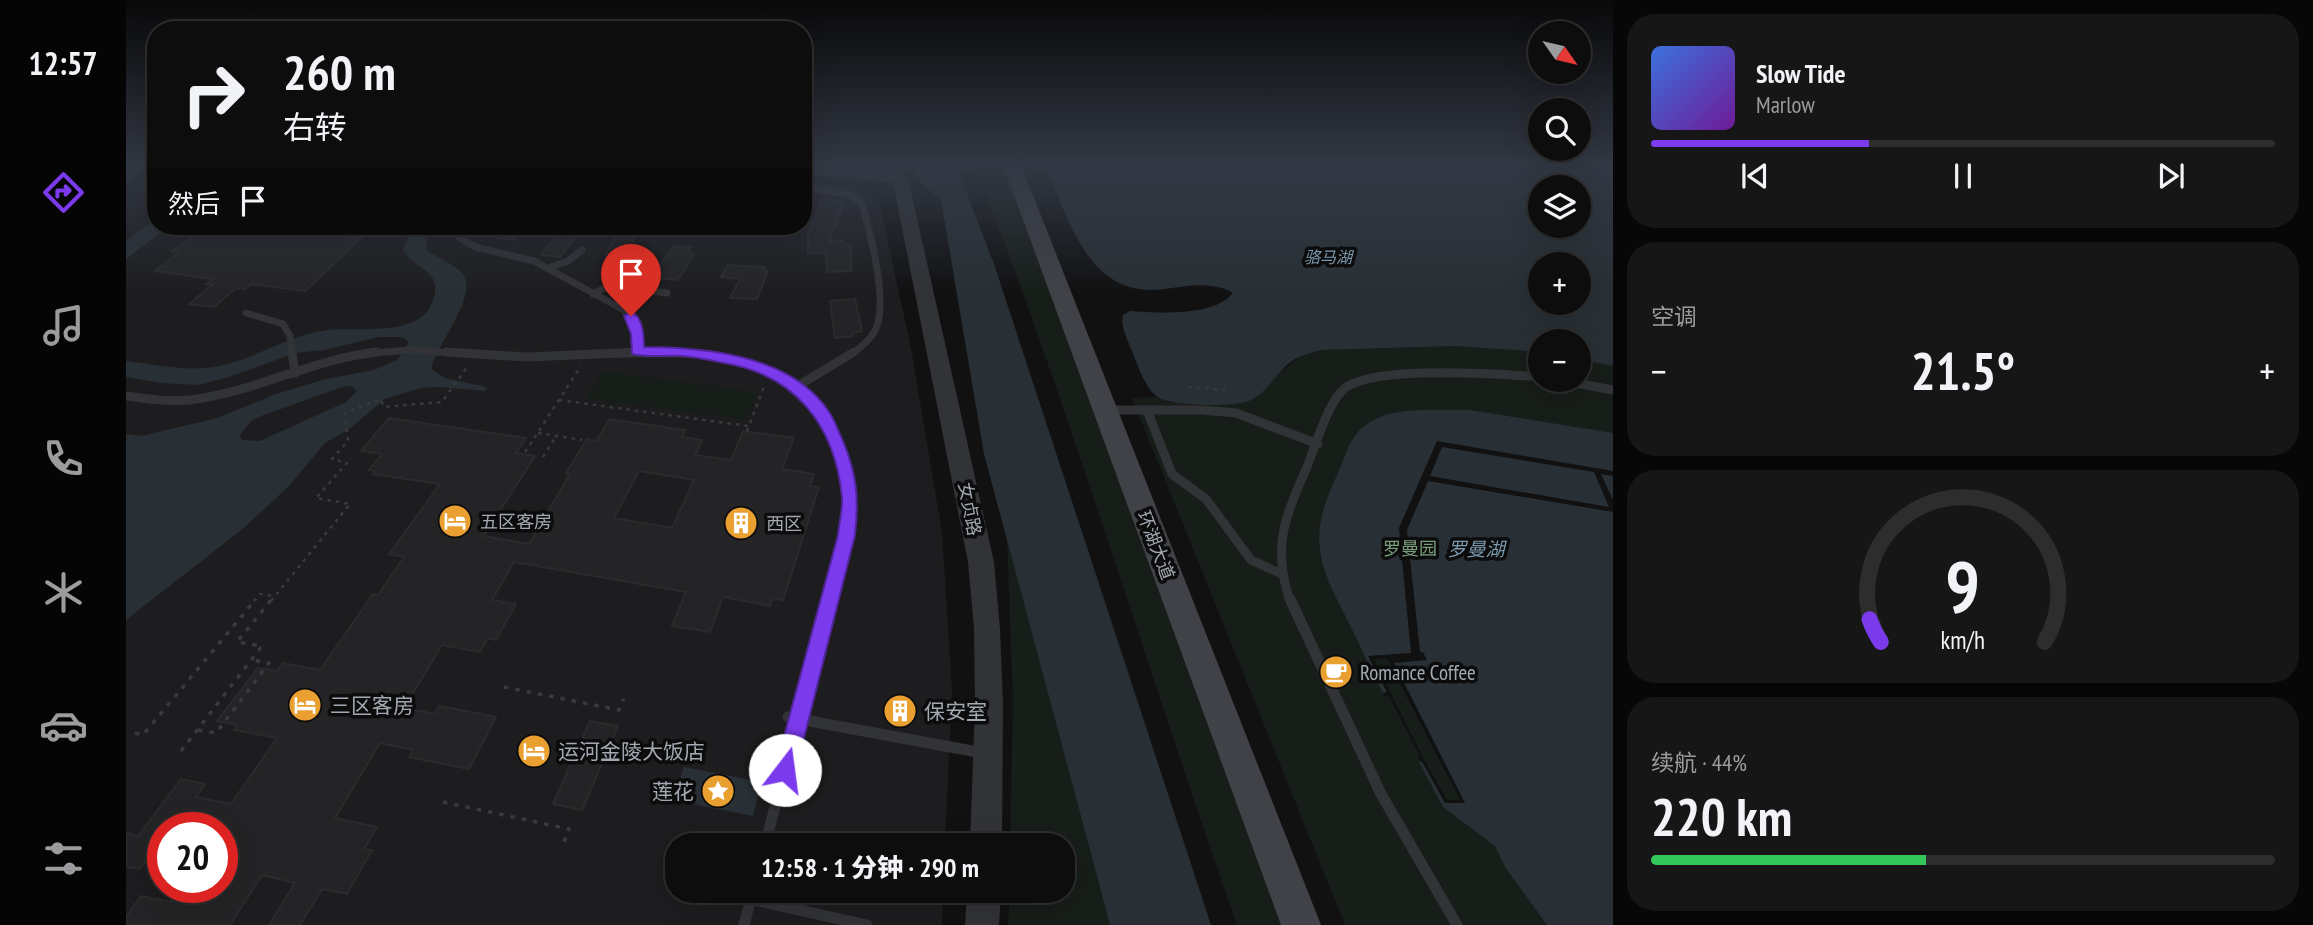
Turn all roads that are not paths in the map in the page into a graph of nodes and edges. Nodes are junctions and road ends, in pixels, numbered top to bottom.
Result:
1 (863, 208) edge
2 (907, 208) edge
3 (1028, 208) edge
4 (459, 235) edge
5 (582, 250) dead end
6 (548, 268) junction
7 (667, 293) dead end
8 (593, 294) junction
9 (246, 313) dead end
10 (290, 336) joint
11 (637, 351) junction
12 (294, 361) joint
13 (296, 373) junction
14 (1528, 376) edge
15 (1591, 386) edge
16 (796, 387) junction
17 (1613, 390) edge
18 (126, 396) edge
19 (1105, 410) junction
20 (1147, 410) junction
21 (1318, 444) junction
22 (1284, 575) junction
23 (793, 718) junction
24 (988, 754) junction
25 (768, 833) edge
26 (986, 833) edge
27 (750, 903) edge
28 (783, 903) edge
29 (983, 903) edge
30 (744, 925) edge
31 (867, 925) edge
32 (982, 925) edge
33 (1301, 925) edge
34 (1457, 925) edge

1 - 16 lane
2 - 24 street, 女贞路
3 - 19 main road, 环湖大道
4 - 6 lane
5 - 6 lane
6 - 8 lane
7 - 8 lane
8 - 11 lane
9 - 10 lane
10 - 12 lane
11 - 13 lane
11 - 16 lane
12 - 13 lane
13 - 18 lane
14 - 21 lane
15 - 17 lane
16 - 23 lane
19 - 20 lane
19 - 33 main road, 环湖大道
20 - 21 lane
20 - 22 lane
21 - 22 lane
22 - 34 lane
23 - 24 lane
23 - 25 lane
24 - 26 street, 女贞路
27 - 30 lane
28 - 31 lane
29 - 32 street

